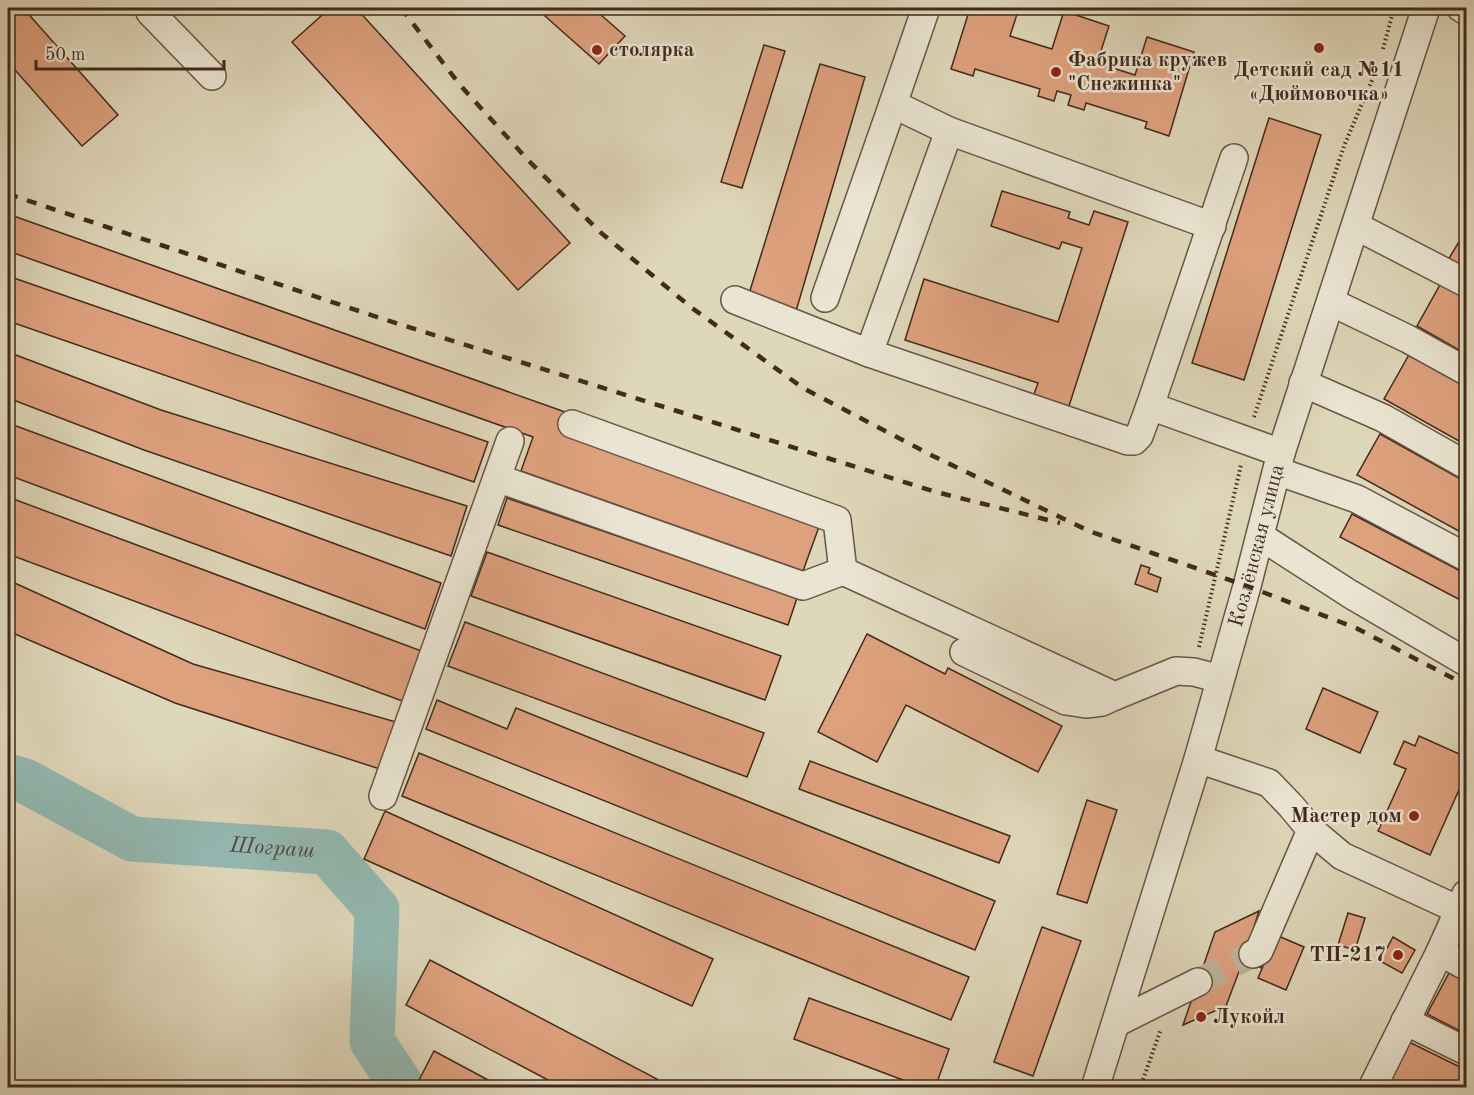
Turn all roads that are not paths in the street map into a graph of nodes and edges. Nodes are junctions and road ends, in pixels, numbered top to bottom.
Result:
1 (155, 8) edge
2 (926, 8) edge
3 (1426, 8) edge
4 (1461, 8) edge
5 (1467, 11) edge
6 (212, 76) dead end
7 (893, 104) junction
8 (949, 131) junction
9 (1234, 158) dead end
10 (1212, 226) junction
11 (1356, 226) junction
12 (1467, 283) edge
13 (825, 298) dead end
14 (735, 300) dead end
15 (1330, 302) junction
16 (869, 353) junction
17 (1467, 371) edge
18 (1303, 383) junction
19 (1150, 406) junction
20 (572, 424) dead end
21 (510, 441) dead end
22 (1279, 462) junction
23 (1467, 465) edge
24 (497, 478) junction
25 (1260, 536) junction
26 (1467, 556) edge
27 (843, 571) junction
28 (964, 652) dead end
29 (1467, 662) edge
30 (1220, 679) junction
31 (1115, 696) junction
32 (1198, 759) junction
33 (383, 796) dead end
34 (1311, 830) junction
35 (1463, 902) edge
36 (1440, 952) junction
37 (1253, 954) tunnel mouth
38 (1467, 966) edge
39 (1198, 982) tunnel mouth
40 (1405, 1021) junction
41 (1116, 1023) junction
42 (1467, 1051) edge
43 (1095, 1088) edge
44 (1372, 1088) edge

1 - 6 street
2 - 7 street
3 - 11 street, Козлёнская улица
4 - 5 street
7 - 8 street
7 - 13 street
8 - 10 street
8 - 16 street
9 - 10 street
10 - 19 street
11 - 12 street
11 - 15 street, Козлёнская улица
14 - 16 street
15 - 17 street
15 - 18 street, Козлёнская улица
16 - 19 street
18 - 22 street, Козлёнская улица
18 - 23 street
19 - 22 street
20 - 27 street
21 - 24 street
22 - 25 street, Козлёнская улица
22 - 26 street
24 - 27 street
24 - 33 street
25 - 29 street
25 - 30 street, Козлёнская улица
27 - 31 street
28 - 31 street
30 - 31 street
30 - 32 street, Козлёнская улица
32 - 34 street
32 - 41 street, Козлёнская улица
34 - 35 street
34 - 37 street
35 - 36 street
36 - 38 street
36 - 40 street
39 - 41 street
40 - 42 street
40 - 44 street
41 - 43 street, Козлёнская улица

